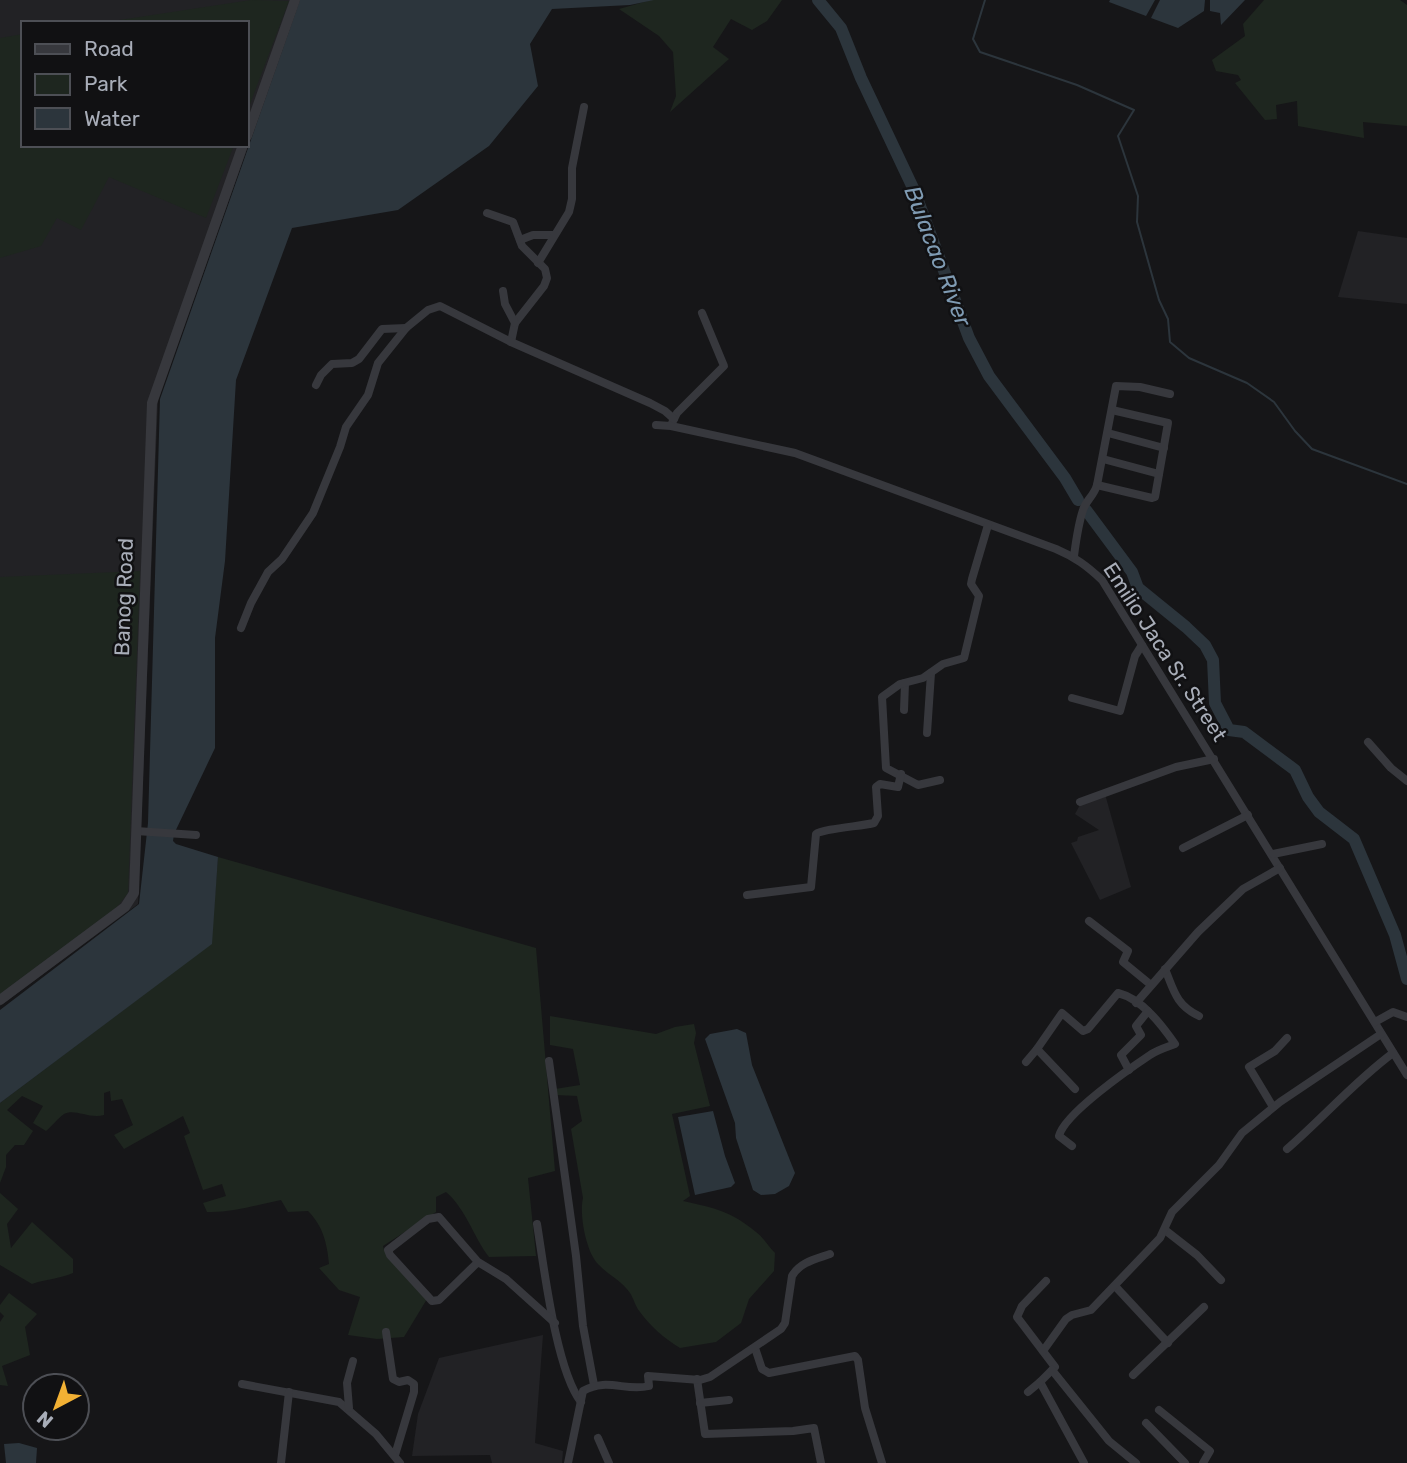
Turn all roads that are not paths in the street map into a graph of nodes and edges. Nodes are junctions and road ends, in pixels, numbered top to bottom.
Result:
1 (295, 0) edge
2 (584, 107) dead end
3 (248, 133) edge
4 (242, 147) edge
5 (487, 213) dead end
6 (554, 235) junction
7 (520, 240) junction
8 (538, 263) junction
9 (503, 291) dead end
10 (702, 313) dead end
11 (515, 323) junction
12 (406, 328) junction
13 (511, 342) junction
14 (316, 385) dead end
15 (1171, 394) dead end
16 (1112, 410) junction
17 (673, 422) junction
18 (656, 425) dead end
19 (1108, 433) junction
20 (1164, 448) junction
21 (1103, 459) junction
22 (1159, 474) junction
23 (1097, 485) junction
24 (988, 525) junction
25 (1074, 556) junction
26 (241, 628) dead end
27 (1142, 645) junction
28 (930, 673) junction
29 (905, 683) junction
30 (1072, 698) dead end
31 (904, 710) dead end
32 (927, 733) dead end
33 (1368, 742) dead end
34 (1213, 760) junction
35 (901, 774) junction
36 (940, 779) dead end
37 (1407, 781) edge
38 (1080, 802) dead end
39 (1248, 814) junction
40 (141, 832) junction
41 (196, 835) dead end
42 (1322, 844) dead end
43 (1183, 848) dead end
44 (1273, 855) junction
45 (1280, 868) junction
46 (747, 895) dead end
47 (1089, 921) dead end
48 (1165, 970) junction
49 (1151, 985) junction
50 (0, 1000) edge
51 (1136, 1003) junction
52 (1148, 1012) junction
53 (1199, 1016) dead end
54 (1407, 1017) edge
55 (1375, 1022) junction
56 (1381, 1034) junction
57 (1287, 1038) dead end
58 (1037, 1049) junction
59 (1393, 1053) junction
60 (549, 1061) dead end
61 (1026, 1062) dead end
62 (1129, 1070) junction
63 (1407, 1075) edge
64 (1075, 1089) dead end
65 (1273, 1107) junction
66 (1072, 1146) dead end
67 (1287, 1149) dead end
68 (537, 1224) dead end
69 (1165, 1230) junction
70 (830, 1254) dead end
71 (478, 1262) junction
72 (1221, 1280) dead end
73 (1046, 1281) dead end
74 (1115, 1286) junction
75 (1204, 1307) dead end
76 (555, 1323) junction
77 (386, 1332) dead end
78 (1168, 1343) junction
79 (755, 1348) junction
80 (1043, 1351) junction
81 (354, 1360) dead end
82 (1052, 1370) junction
83 (1133, 1375) dead end
84 (697, 1379) junction
85 (1040, 1382) junction
86 (242, 1384) dead end
87 (594, 1385) junction
88 (289, 1392) junction
89 (1028, 1392) dead end
90 (729, 1400) dead end
91 (581, 1402) junction
92 (700, 1403) junction
93 (349, 1408) junction
94 (1159, 1410) dead end
95 (1146, 1423) dead end
96 (598, 1438) dead end
97 (395, 1455) junction
98 (281, 1463) edge
99 (400, 1463) edge
100 (568, 1463) edge
101 (609, 1463) edge
102 (821, 1463) edge
103 (882, 1463) edge
104 (1084, 1463) edge
105 (1136, 1463) edge
106 (1185, 1463) edge
107 (1203, 1463) edge

1 - 3 street
2 - 6 street
4 - 40 street, Banog Road
5 - 7 street
6 - 7 street
6 - 8 street
7 - 8 street
8 - 11 street
9 - 11 street
10 - 17 street
11 - 13 street
12 - 13 street
12 - 14 street
12 - 26 street
13 - 17 street
15 - 16 street
16 - 19 street
16 - 20 street
17 - 18 street, Emilio Jaca Sr. Street
17 - 24 street, Emilio Jaca Sr. Street
19 - 20 street
19 - 21 street
20 - 22 street
21 - 22 street
21 - 23 street
22 - 23 street
23 - 25 street
24 - 25 street, Emilio Jaca Sr. Street
24 - 28 street
25 - 27 street, Emilio Jaca Sr. Street
27 - 30 street
27 - 34 street, Emilio Jaca Sr. Street
28 - 29 street
28 - 32 street
29 - 31 street
29 - 35 street
33 - 37 street
34 - 38 street
34 - 39 street, Emilio Jaca Sr. Street
35 - 36 street
35 - 46 street
39 - 43 street
39 - 44 street, Emilio Jaca Sr. Street
40 - 41 street
40 - 50 street, Banog Road
42 - 44 street
44 - 45 street, Emilio Jaca Sr. Street
45 - 48 street
45 - 55 street, Emilio Jaca Sr. Street
47 - 49 street
48 - 49 street
48 - 53 street
49 - 51 street
51 - 52 street
51 - 58 street
52 - 62 street
52 - 62 street
54 - 55 street
55 - 56 street, Emilio Jaca Sr. Street
56 - 59 street, Emilio Jaca Sr. Street
56 - 65 street
57 - 65 street
58 - 61 street
58 - 64 street
59 - 63 street, Emilio Jaca Sr. Street
59 - 67 street
60 - 87 street
62 - 66 street
65 - 69 street
68 - 76 street
69 - 72 street
69 - 74 street
70 - 79 street
71 - 71 street
71 - 76 street
73 - 80 street
74 - 78 street
74 - 80 street
75 - 78 street
76 - 91 street
77 - 97 street
78 - 83 street
79 - 84 street
79 - 103 street
80 - 82 street
81 - 93 street
82 - 85 street
82 - 105 street
84 - 87 street
84 - 92 street
85 - 89 street
85 - 104 street
86 - 88 street
87 - 91 street
88 - 93 street
88 - 98 street
90 - 92 street
91 - 100 street
92 - 102 street
93 - 97 street
94 - 107 street
95 - 106 street
96 - 101 street
97 - 99 street

